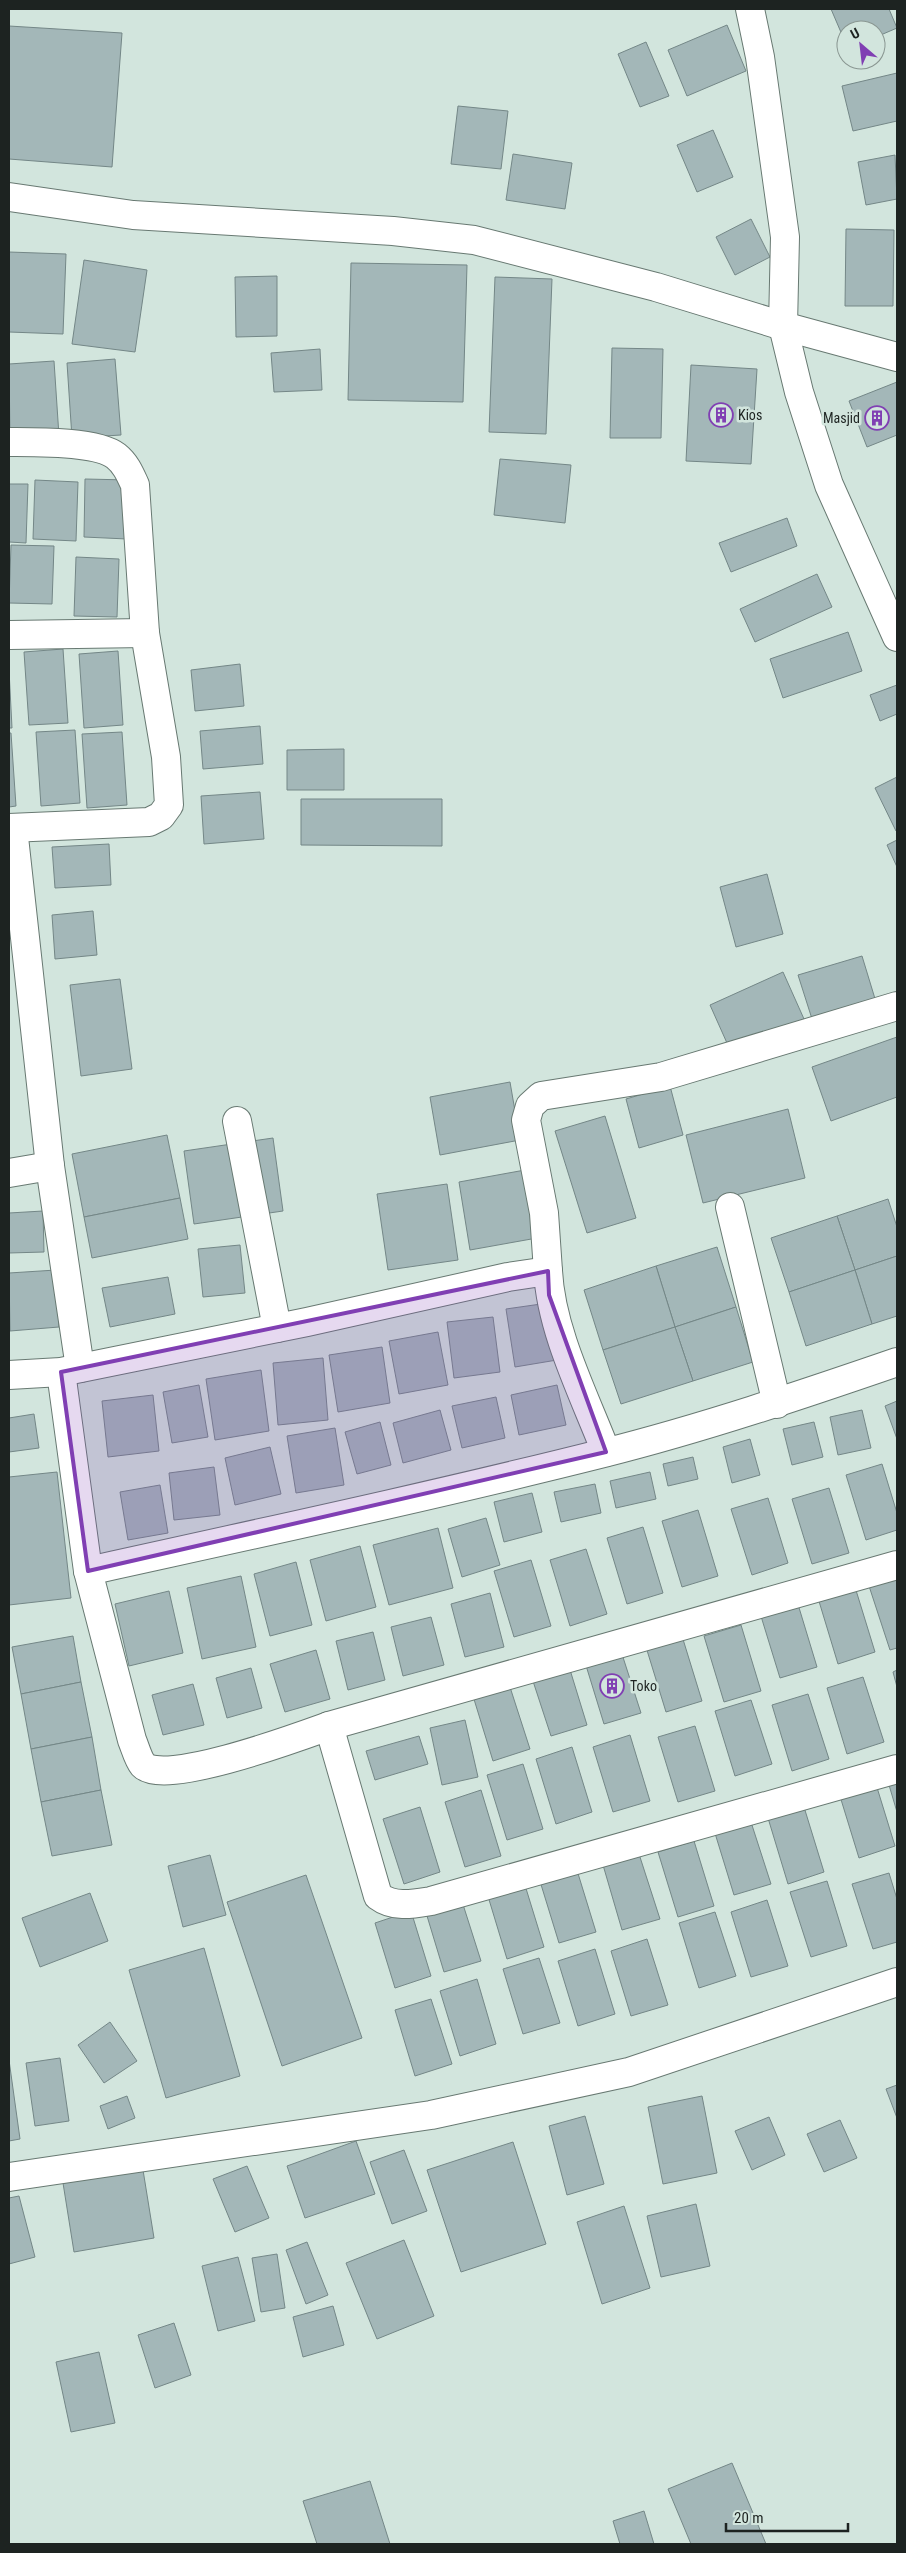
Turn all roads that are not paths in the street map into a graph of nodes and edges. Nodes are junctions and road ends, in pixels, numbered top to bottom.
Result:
1 (750, 9) edge
2 (9, 197) edge
3 (783, 326) junction
4 (897, 357) edge
5 (9, 442) edge
6 (145, 633) junction
7 (9, 636) edge
8 (897, 637) edge
9 (11, 828) edge
10 (897, 1006) edge
11 (237, 1121) dead end
12 (50, 1166) junction
13 (9, 1173) edge
14 (730, 1208) dead end
15 (548, 1271) junction
16 (278, 1328) junction
17 (897, 1362) edge
18 (71, 1370) junction
19 (9, 1375) edge
20 (777, 1404) junction
21 (606, 1452) junction
22 (897, 1565) edge
23 (88, 1571) junction
24 (329, 1726) junction
25 (897, 1768) edge
26 (897, 1982) edge
27 (9, 2177) edge

1 - 3 street
2 - 3 street
3 - 4 street
3 - 8 street
5 - 6 street
6 - 7 street
6 - 9 street
9 - 12 street
10 - 15 street
11 - 16 street
12 - 13 street
12 - 18 street
14 - 20 street
15 - 16 street
15 - 21 street
16 - 18 street
17 - 20 street
18 - 19 street
18 - 23 street
20 - 21 street
21 - 23 street
22 - 24 street
23 - 24 street
24 - 25 street
26 - 27 street

